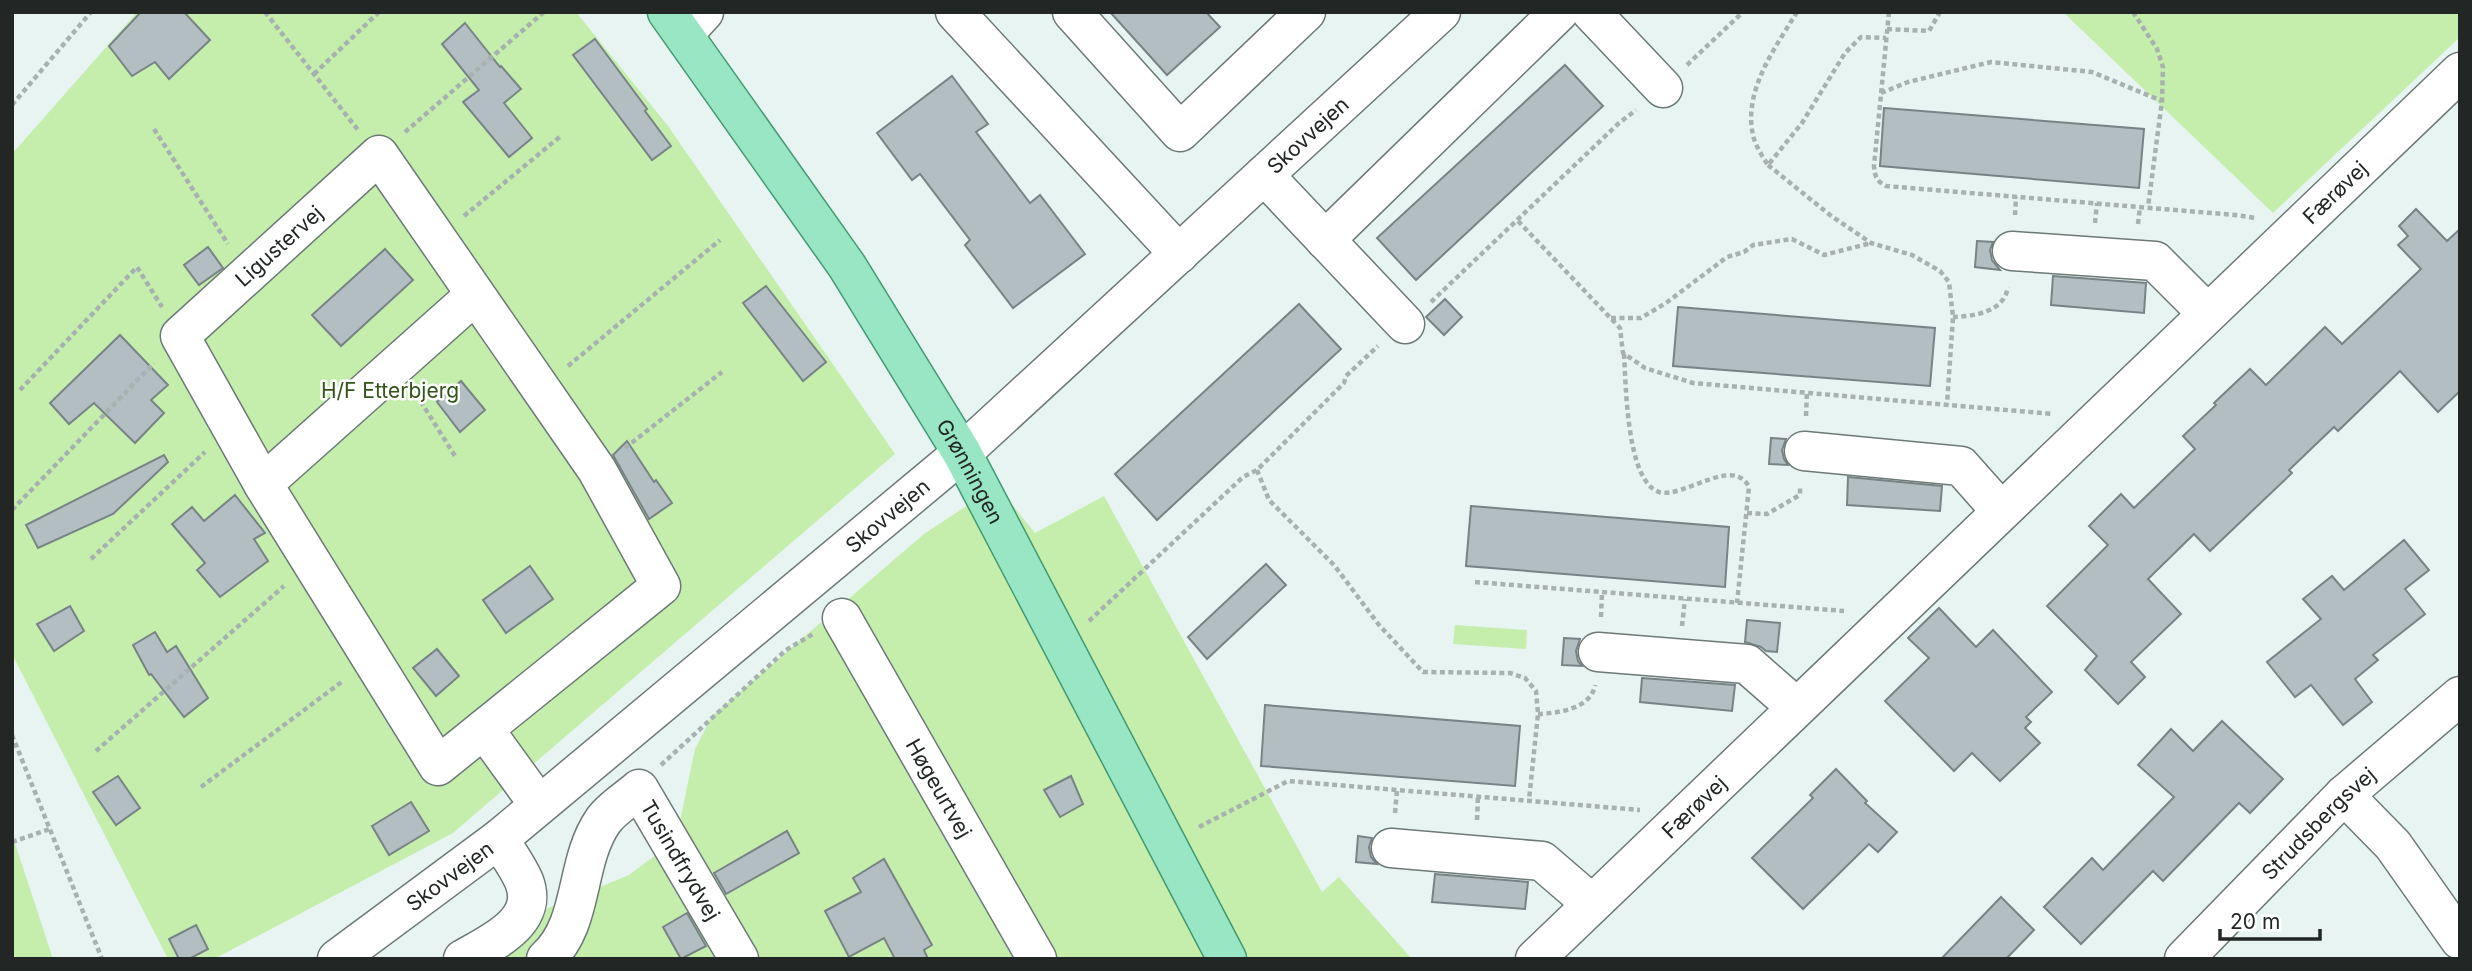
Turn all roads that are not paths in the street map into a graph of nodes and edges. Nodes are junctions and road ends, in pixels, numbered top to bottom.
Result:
1 (955, 12) edge
2 (1072, 12) edge
3 (1306, 12) edge
4 (1559, 12) edge
5 (1591, 12) edge
6 (1420, 19) edge
7 (685, 20) edge
8 (2460, 72) edge
9 (1663, 88) dead end
10 (1264, 175) junction
11 (1325, 240) junction
12 (2012, 251) road end
13 (1179, 254) junction
14 (475, 295) junction
15 (2207, 313) junction
16 (1405, 324) dead end
17 (1804, 451) road end
18 (962, 453) junction
19 (263, 484) junction
20 (2001, 512) junction
21 (842, 618) road end
22 (1598, 652) dead end
23 (2460, 696) edge
24 (1796, 707) junction
25 (484, 729) junction
26 (2344, 795) junction
27 (539, 806) junction
28 (499, 839) junction
29 (1391, 848) dead end
30 (1592, 904) junction
31 (2460, 940) edge
32 (337, 959) edge
33 (463, 959) edge
34 (546, 959) edge
35 (739, 959) edge
36 (1037, 959) edge
37 (1227, 959) edge
38 (1535, 959) edge
39 (2184, 959) edge

1 - 13 street
2 - 3 street
4 - 11 street
5 - 9 street
6 - 10 street, Skovvejen
7 - 18 main road, Grønningen
8 - 15 street, Færøvej
10 - 11 street
10 - 13 street, Skovvejen
11 - 16 street
12 - 15 street
13 - 18 street, Skovvejen
14 - 19 street
14 - 19 street, Ligustervej
14 - 25 street
15 - 20 street, Færøvej
17 - 20 street
18 - 27 street, Skovvejen
18 - 37 main road, Grønningen
19 - 25 street
20 - 24 street, Færøvej
21 - 36 street, Høgeurtvej
22 - 24 street
23 - 26 street, Strudsbergsvej
24 - 30 street, Færøvej
25 - 27 street
26 - 31 street
26 - 39 street, Strudsbergsvej
27 - 28 street, Skovvejen
28 - 32 street, Skovvejen
28 - 33 street
29 - 30 street
30 - 38 street, Færøvej
34 - 35 street, Tusindfrydvej

